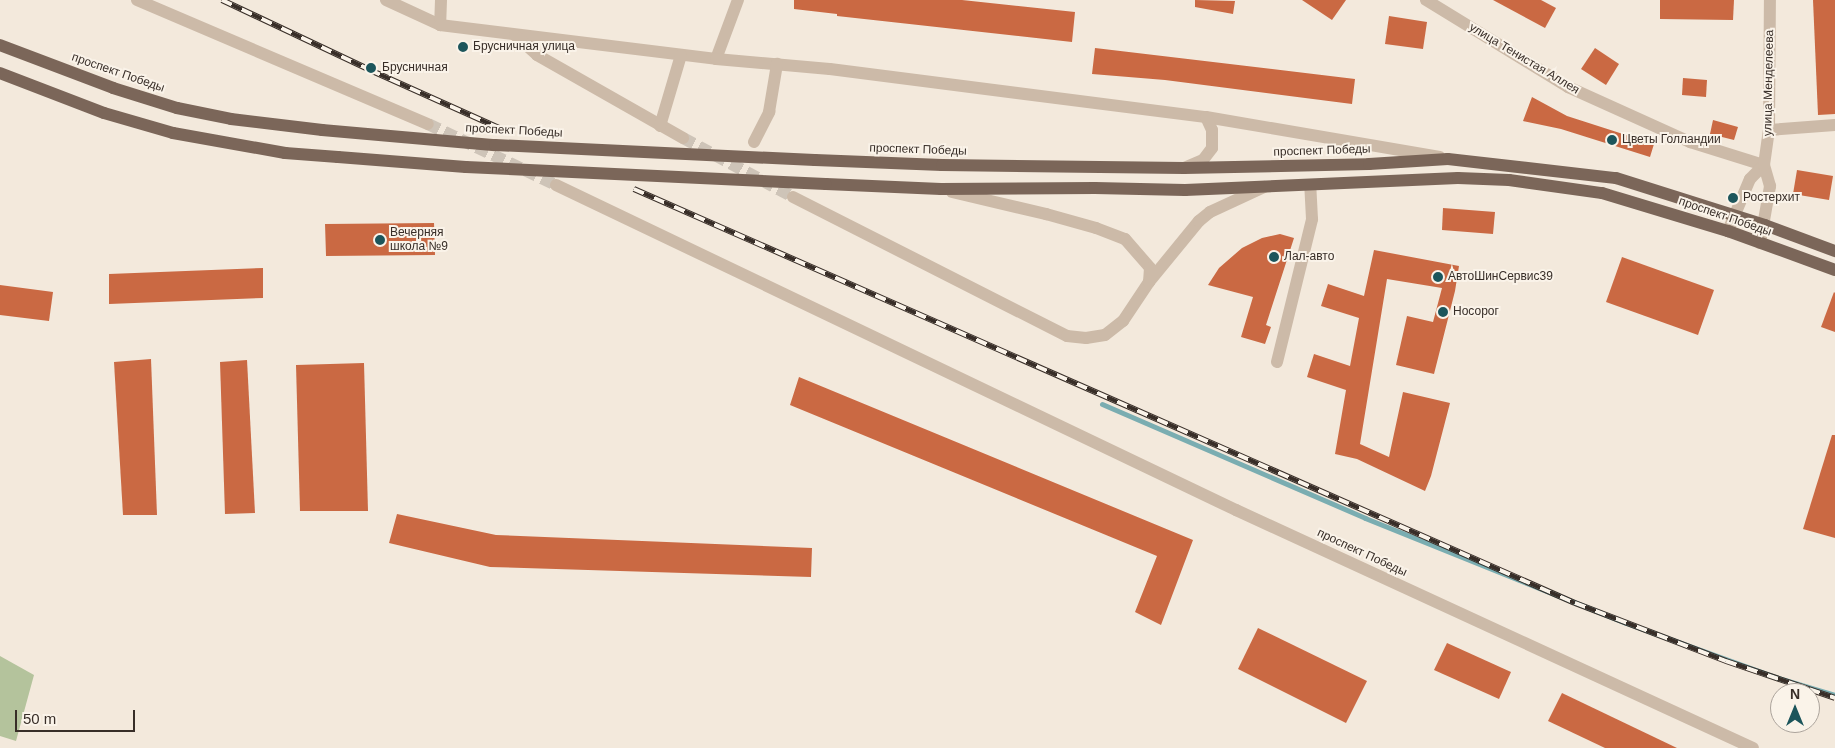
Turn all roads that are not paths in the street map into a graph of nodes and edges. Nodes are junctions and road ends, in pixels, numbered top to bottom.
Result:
1 (137, 0) edge
2 (386, 0) edge
3 (441, 0) edge
4 (738, 0) edge
5 (1426, 0) edge
6 (1770, 0) edge
7 (440, 25) junction
8 (515, 35) junction
9 (0, 45) edge
10 (681, 55) junction
11 (716, 59) junction
12 (777, 64) junction
13 (0, 73) edge
14 (1206, 117) junction
15 (428, 124) tunnel mouth
16 (1835, 125) edge
17 (660, 126) junction
18 (1769, 130) junction
19 (683, 138) tunnel mouth
20 (754, 142) dead end
21 (1448, 159) junction
22 (1764, 165) junction
23 (1184, 168) junction
24 (556, 185) tunnel mouth
25 (1310, 185) junction
26 (1264, 188) junction
27 (941, 189) junction
28 (793, 197) tunnel mouth
29 (1735, 216) junction
30 (1765, 225) junction
31 (1728, 231) junction
32 (1760, 243) junction
33 (1835, 251) edge
34 (1835, 270) edge
35 (1149, 282) junction
36 (1277, 362) dead end
37 (1754, 748) edge

1 - 15 street
2 - 7 street
3 - 7 street
4 - 11 street
5 - 22 street, улица Тенистая Аллея
6 - 18 street, улица Менделеева
7 - 8 street
8 - 10 street
8 - 17 street
9 - 23 main road, проспект Победы, bridge
10 - 11 street
10 - 17 street
11 - 12 street
12 - 14 street
12 - 20 street
13 - 27 main road, проспект Победы, bridge
14 - 21 street
14 - 23 street
16 - 18 street
17 - 19 street
18 - 22 street, улица Менделеева
21 - 23 main road, проспект Победы
21 - 29 main road, проспект Победы
22 - 29 street
22 - 30 street, улица Менделеева
24 - 37 street, проспект Победы
25 - 26 main road, проспект Победы
25 - 31 main road, проспект Победы
25 - 36 street
26 - 27 main road, проспект Победы
26 - 35 street
27 - 35 street
28 - 35 street
29 - 30 main road, проспект Победы
29 - 31 street
30 - 32 street, улица Менделеева
30 - 33 main road, проспект Победы
31 - 32 main road, проспект Победы
32 - 34 main road, проспект Победы

